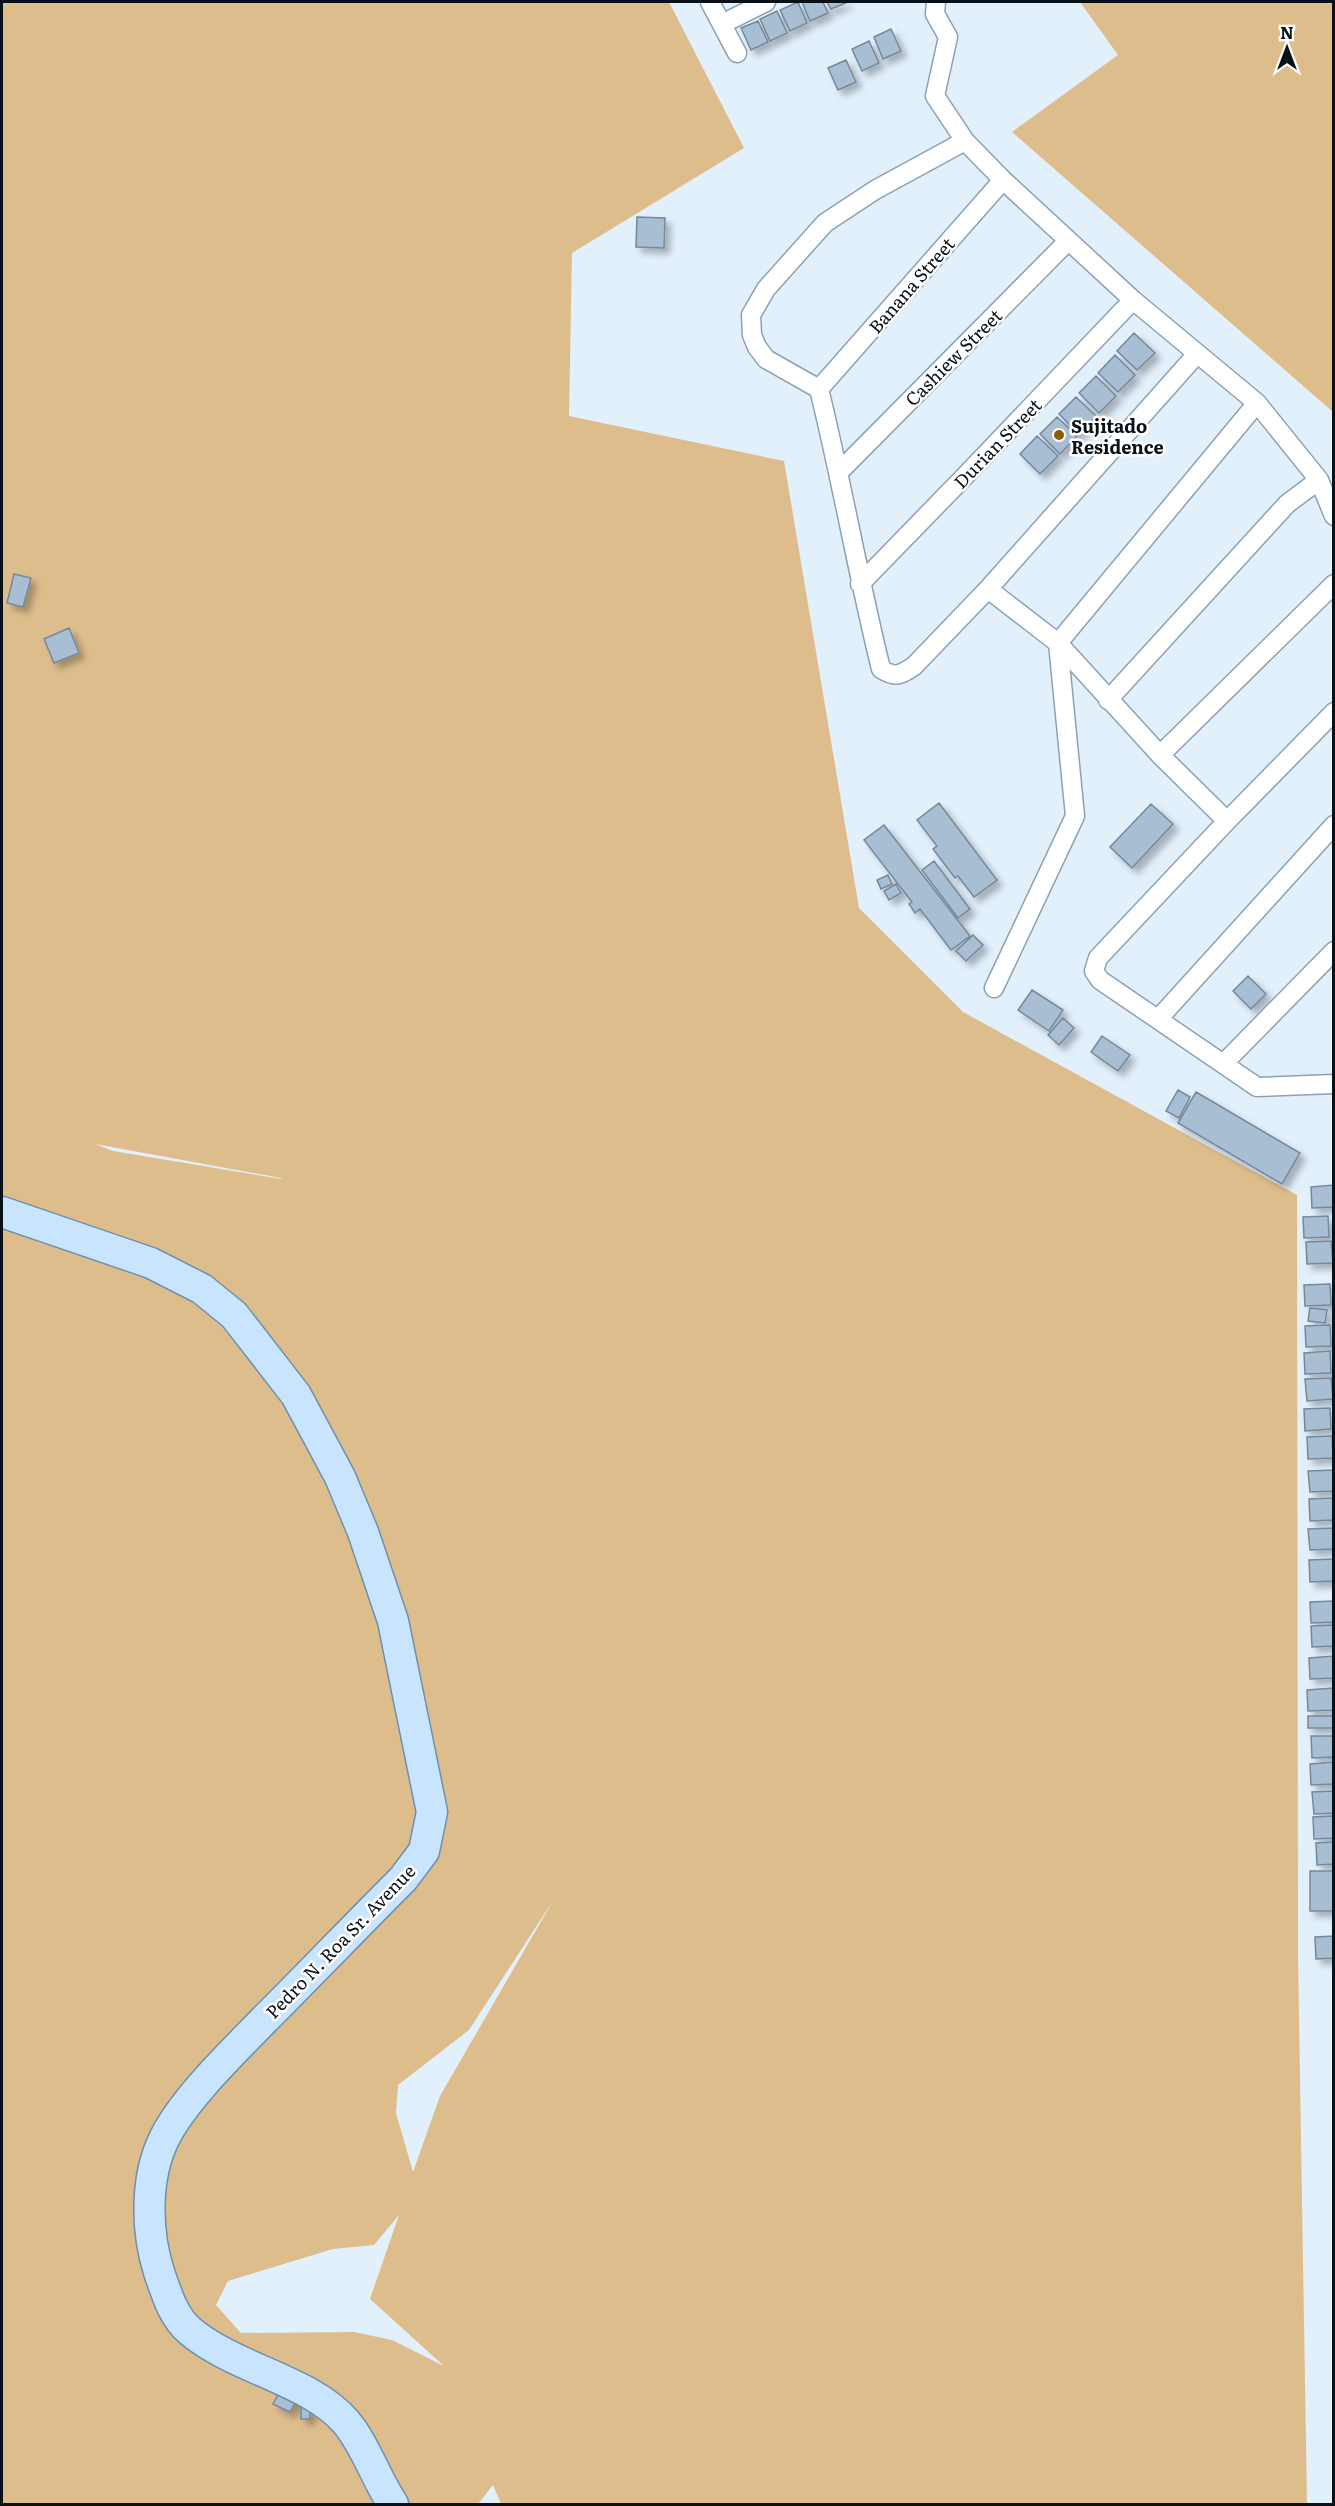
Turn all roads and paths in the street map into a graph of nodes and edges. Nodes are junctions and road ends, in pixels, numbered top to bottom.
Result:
1 (710, 2) edge
2 (766, 2) edge
3 (936, 2) edge
4 (722, 24) junction
5 (736, 53) dead end
6 (965, 141) junction
7 (1003, 180) junction
8 (1068, 242) junction
9 (1133, 300) junction
10 (1196, 355) junction
11 (819, 389) junction
12 (1257, 403) junction
13 (839, 472) junction
14 (1319, 480) junction
15 (1334, 516) edge
16 (860, 584) junction
17 (1334, 584) edge
18 (988, 589) junction
19 (1058, 643) junction
20 (1108, 700) junction
21 (1334, 712) edge
22 (1160, 755) junction
23 (1227, 821) junction
24 (1334, 825) edge
25 (1334, 951) edge
26 (994, 988) dead end
27 (1159, 1018) junction
28 (1224, 1063) junction
29 (1333, 1083) edge
30 (2, 1212) edge
31 (393, 2505) edge

1 - 4 street
2 - 4 street
3 - 6 street
4 - 5 street
6 - 7 street
6 - 11 street
7 - 8 street
7 - 11 street, Banana Street
8 - 9 street
8 - 13 street, Cashiew Street
9 - 10 street
9 - 16 street, Durian Street
10 - 12 street
10 - 18 street
11 - 13 street
12 - 14 street
12 - 19 street
13 - 16 street
14 - 15 street
14 - 20 street
16 - 18 street
17 - 22 street
18 - 19 street
19 - 20 street
19 - 26 street
20 - 22 street
21 - 23 street
22 - 23 street
23 - 27 street
24 - 27 street
25 - 28 street
27 - 28 street
28 - 29 street
30 - 31 main road, Pedro N. Roa Sr. Avenue

